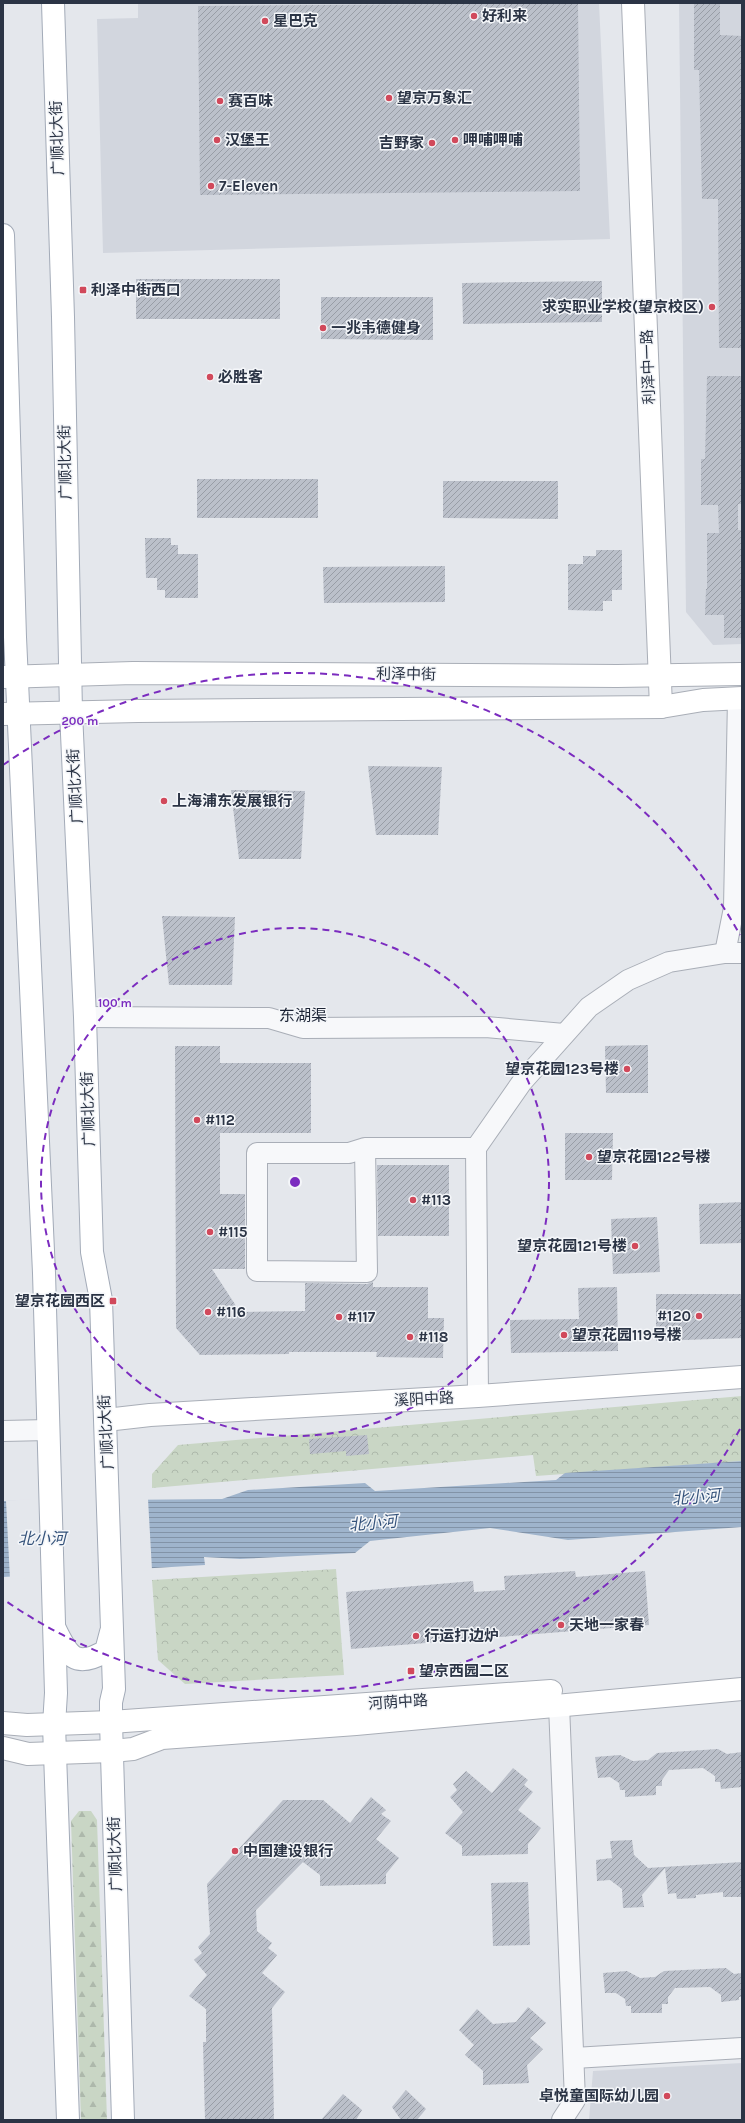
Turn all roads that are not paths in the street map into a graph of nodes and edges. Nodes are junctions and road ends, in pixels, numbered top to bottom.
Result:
1 (53, 3) edge
2 (633, 3) edge
3 (3, 235) edge
4 (742, 674) edge
5 (70, 675) junction
6 (660, 675) junction
7 (10, 676) edge
8 (740, 698) edge
9 (661, 707) junction
10 (71, 712) junction
11 (11, 714) edge
12 (733, 953) edge
13 (85, 1017) junction
14 (564, 1034) junction
15 (365, 1148) junction
16 (476, 1148) junction
17 (742, 1377) edge
18 (478, 1396) junction
19 (106, 1420) junction
20 (48, 1430) junction
21 (3, 1431) edge
22 (113, 1623) junction
23 (53, 1626) junction
24 (742, 1677) edge
25 (742, 1690) edge
26 (559, 1705) junction
27 (111, 1722) junction
28 (3, 1723) edge
29 (54, 1725) junction
30 (3, 1748) edge
31 (112, 1750) junction
32 (56, 1754) junction
33 (742, 2048) edge
34 (574, 2058) junction
35 (68, 2120) edge
36 (123, 2120) edge
37 (562, 2120) edge

1 - 5 street, 广顺北大街
2 - 6 street, 利泽中一路
3 - 7 street
4 - 6 street, 利泽中街
5 - 6 street, 利泽中街
5 - 7 street, 利泽中街
5 - 10 street, 广顺北大街
6 - 9 street, 利泽中一路
7 - 11 street
8 - 9 street
8 - 12 street
9 - 10 street
10 - 11 street
10 - 13 street, 广顺北大街
11 - 20 street
12 - 14 street
13 - 14 street
13 - 19 street, 广顺北大街
14 - 16 street
15 - 15 street
15 - 16 street
16 - 18 street
17 - 18 street, 溪阳中路
18 - 19 street, 溪阳中路
19 - 22 street, 广顺北大街
20 - 21 street
20 - 23 street
22 - 23 street
22 - 27 street, 广顺北大街
23 - 29 street
24 - 27 street, 河荫中路
25 - 26 street, 河荫中路
26 - 31 street, 河荫中路
26 - 34 street
27 - 29 street, 河荫中路
27 - 31 street, 广顺北大街
28 - 29 street, 河荫中路
29 - 32 street
30 - 32 street, 河荫中路
31 - 32 street, 河荫中路
31 - 36 street, 广顺北大街
32 - 35 street
33 - 34 street
34 - 37 street

